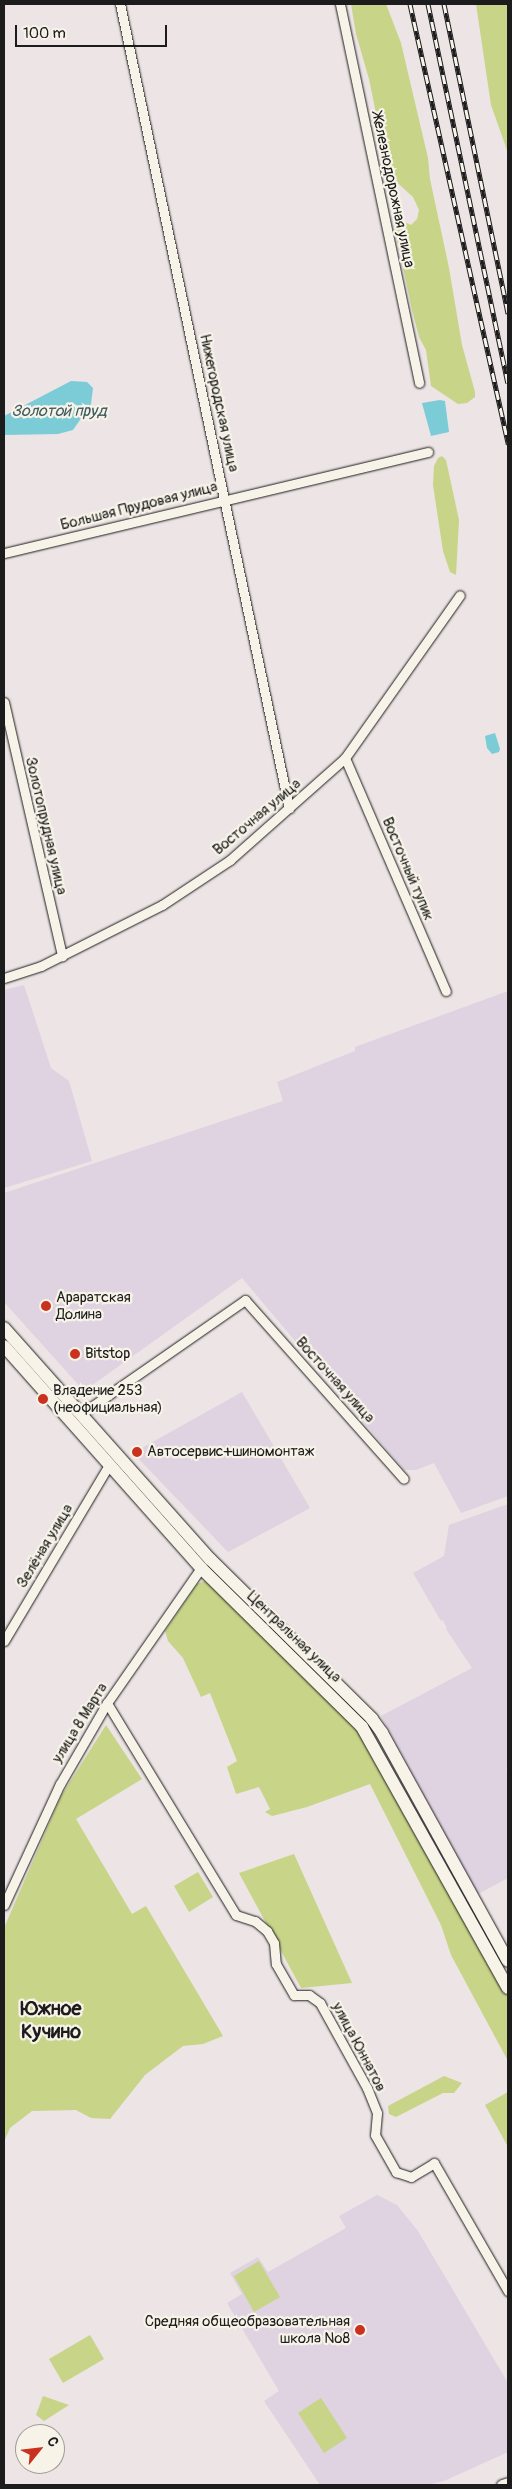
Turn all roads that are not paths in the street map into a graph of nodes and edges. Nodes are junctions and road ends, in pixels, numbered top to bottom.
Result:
1 (120, 4) edge
2 (340, 4) edge
3 (419, 382) dead end
4 (428, 452) dead end
5 (225, 499) junction
6 (4, 553) edge
7 (460, 595) dead end
8 (4, 702) edge
9 (345, 758) junction
10 (289, 808) junction
11 (62, 956) junction
12 (4, 978) edge
13 (446, 991) dead end
14 (4, 1328) edge
15 (4, 1346) edge
16 (81, 1414) junction
17 (109, 1465) junction
18 (404, 1479) dead end
19 (201, 1568) junction
20 (4, 1641) edge
21 (107, 1703) junction
22 (4, 1905) edge
23 (508, 1961) edge
24 (508, 1988) edge
25 (508, 2291) edge
26 (508, 2483) edge
27 (502, 2485) edge

1 - 5 street, Нижегородская улица
2 - 3 street, Железнодорожная улица
4 - 5 street, Большая Прудовая улица
5 - 6 street, Большая Прудовая улица
5 - 10 street, Нижегородская улица
7 - 9 street, Восточная улица
8 - 11 street, Золотопрудная улица
9 - 10 street, Восточная улица
9 - 13 street, Восточный тупик
10 - 11 street, Восточная улица
11 - 12 street, Восточная улица
14 - 16 main road, Центральная улица
15 - 17 main road, Центральная улица
16 - 18 street, Восточная улица
16 - 23 main road, Центральная улица
17 - 19 main road, Центральная улица
17 - 20 street, Зелёная улица
19 - 21 street, улица 8 Марта
19 - 24 main road, Центральная улица
21 - 22 street, улица 8 Марта
21 - 25 street, улица Юннатов
26 - 27 street

